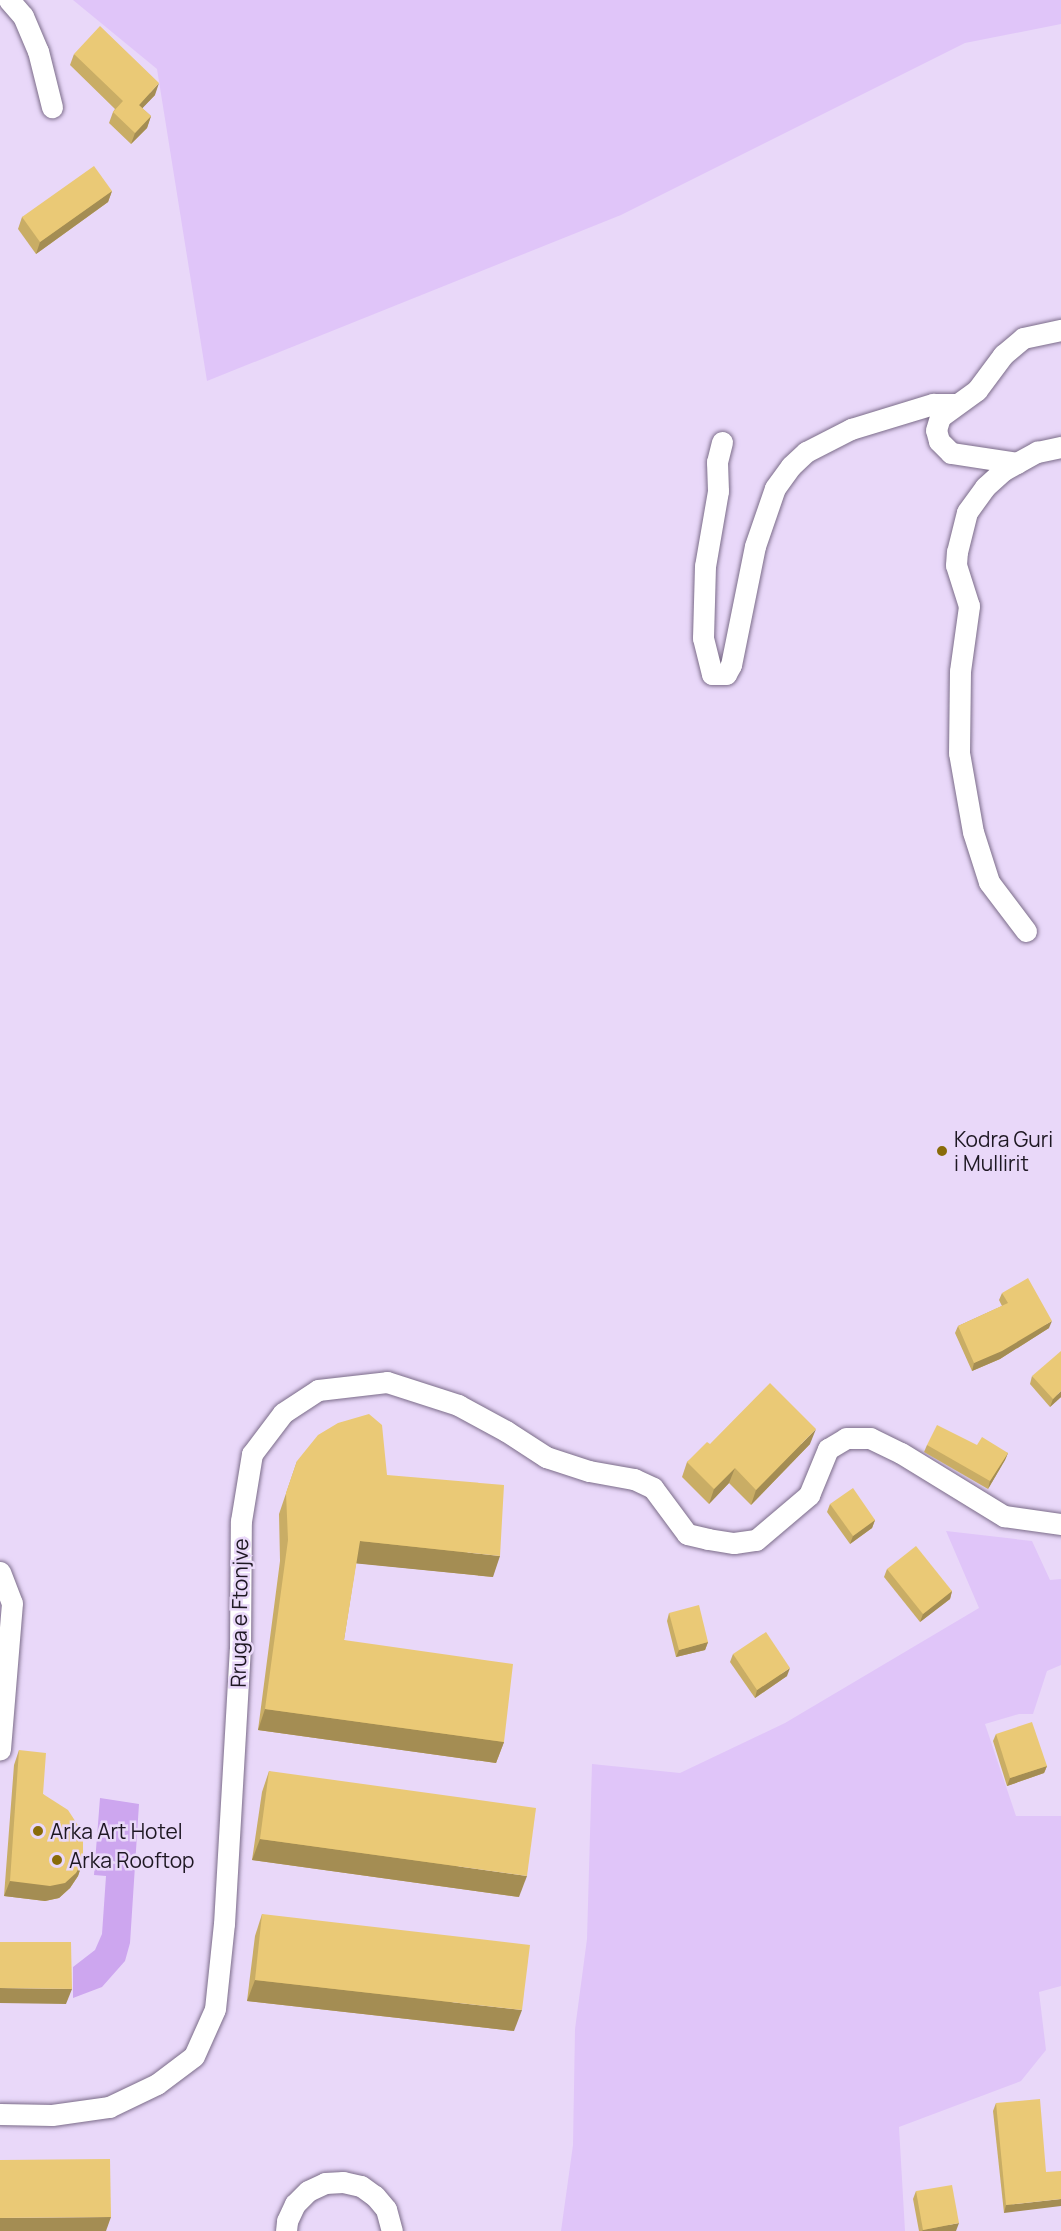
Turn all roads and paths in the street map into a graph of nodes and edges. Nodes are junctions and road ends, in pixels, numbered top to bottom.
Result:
1 (9, 0) edge
2 (52, 107) dead end
3 (1061, 330) edge
4 (956, 404) junction
5 (722, 442) dead end
6 (1061, 447) edge
7 (1017, 463) junction
8 (1026, 931) dead end
9 (1061, 1524) edge
10 (0, 1572) edge
11 (0, 1750) edge
12 (0, 2114) edge
13 (286, 2231) edge
14 (392, 2231) edge

1 - 2 street
3 - 4 street
4 - 5 street
4 - 7 street
6 - 7 street
7 - 8 street
9 - 12 street, Rruga e Ftonjve
10 - 11 street
13 - 14 street

